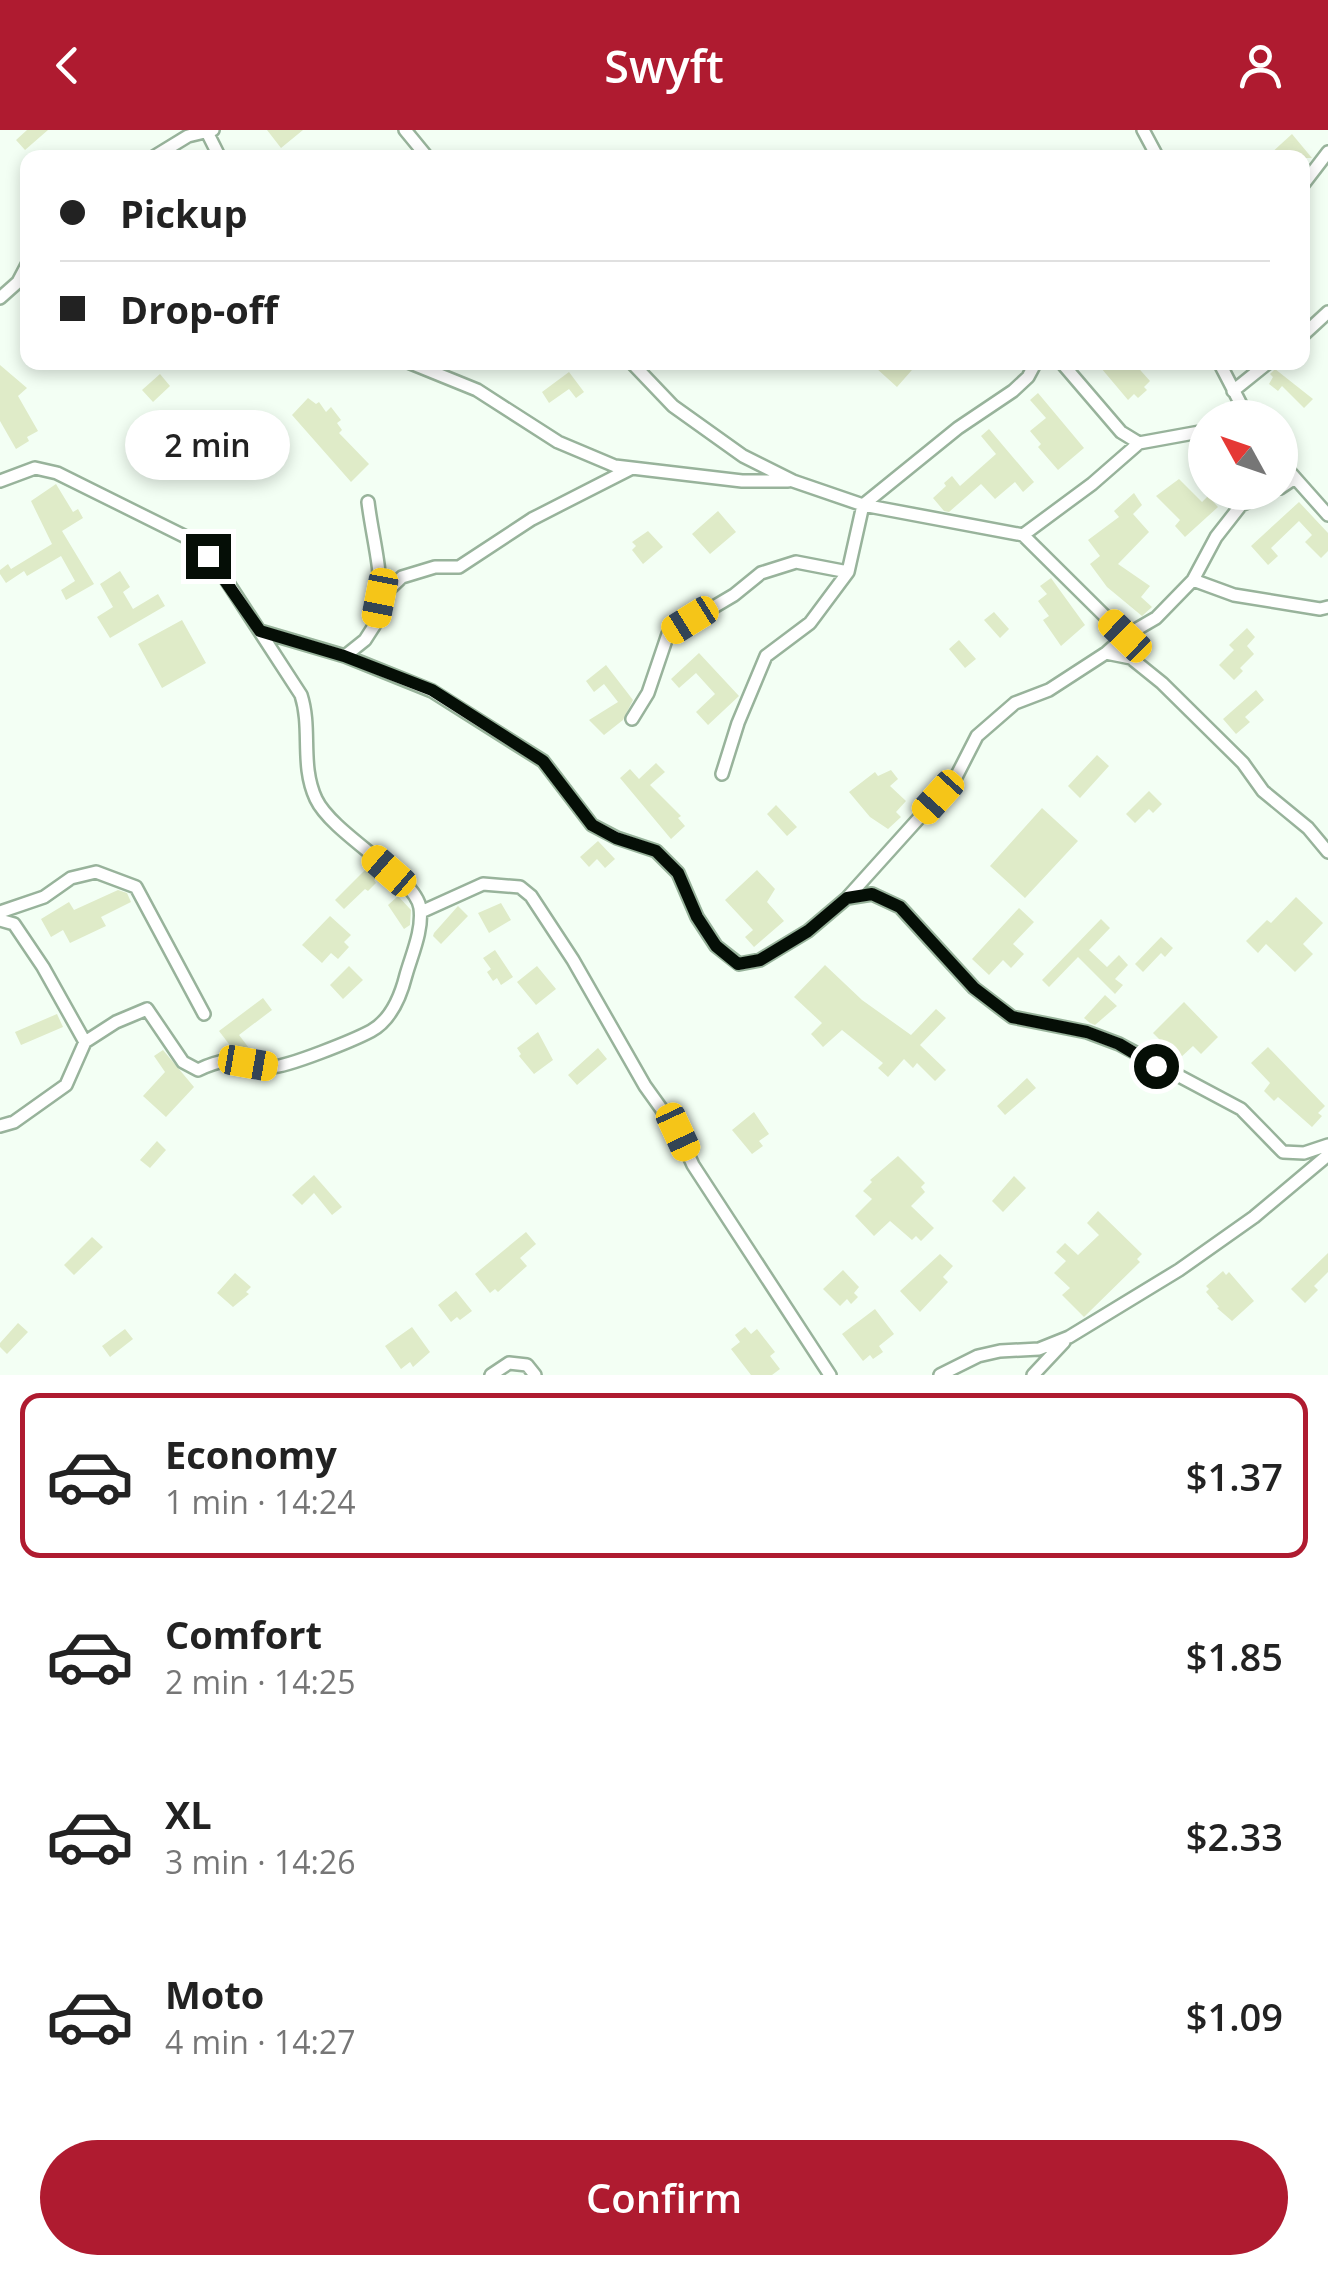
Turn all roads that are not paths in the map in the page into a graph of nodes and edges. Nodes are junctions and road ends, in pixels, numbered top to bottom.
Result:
1 (405, 130) edge
2 (208, 131) edge
3 (165, 150) edge
4 (421, 150) edge
5 (1328, 152) edge
6 (1310, 176) edge
7 (20, 278) edge
8 (0, 298) edge
9 (428, 370) edge
10 (639, 370) edge
11 (1031, 370) edge
12 (1068, 370) edge
13 (1223, 370) edge
14 (1259, 370) edge
15 (1233, 391) junction
16 (1238, 400) edge
17 (1188, 434) edge
18 (1139, 443) junction
19 (630, 468) junction
20 (0, 481) edge
21 (792, 481) junction
22 (1298, 483) edge
23 (368, 502) dead end
24 (864, 505) junction
25 (1238, 510) edge
26 (1328, 515) edge
27 (1023, 535) junction
28 (848, 572) junction
29 (1194, 580) junction
30 (380, 598) junction
31 (1328, 607) edge
32 (260, 631) junction
33 (1125, 636) junction
34 (1106, 653) junction
35 (344, 656) junction
36 (632, 719) dead end
37 (722, 774) dead end
38 (1328, 852) edge
39 (847, 898) junction
40 (0, 912) edge
41 (421, 912) junction
42 (0, 920) edge
43 (204, 1014) dead end
44 (85, 1042) junction
45 (0, 1126) edge
46 (1328, 1145) edge
47 (1328, 1154) edge
48 (1069, 1337) junction
49 (491, 1375) edge
50 (535, 1375) edge
51 (830, 1375) edge
52 (940, 1375) edge
53 (1033, 1375) edge

1 - 4 street
2 - 3 street
5 - 6 street
7 - 8 street
9 - 19 street
10 - 21 street
11 - 24 street
12 - 18 street
13 - 15 street
14 - 15 street
15 - 16 street
17 - 18 street
18 - 27 street
19 - 21 street
19 - 30 street
20 - 32 street
21 - 24 street
22 - 26 street
23 - 30 street
24 - 27 street
24 - 28 street
25 - 29 street
27 - 33 street
28 - 36 street
28 - 37 street
29 - 31 street
29 - 33 street
30 - 35 street
32 - 35 street
32 - 41 street
33 - 34 street
34 - 38 street
34 - 39 street
35 - 39 street
39 - 46 street
40 - 43 street
41 - 44 street
41 - 51 street
42 - 44 street
44 - 45 street
47 - 48 street
48 - 52 street
48 - 53 street
49 - 50 street

